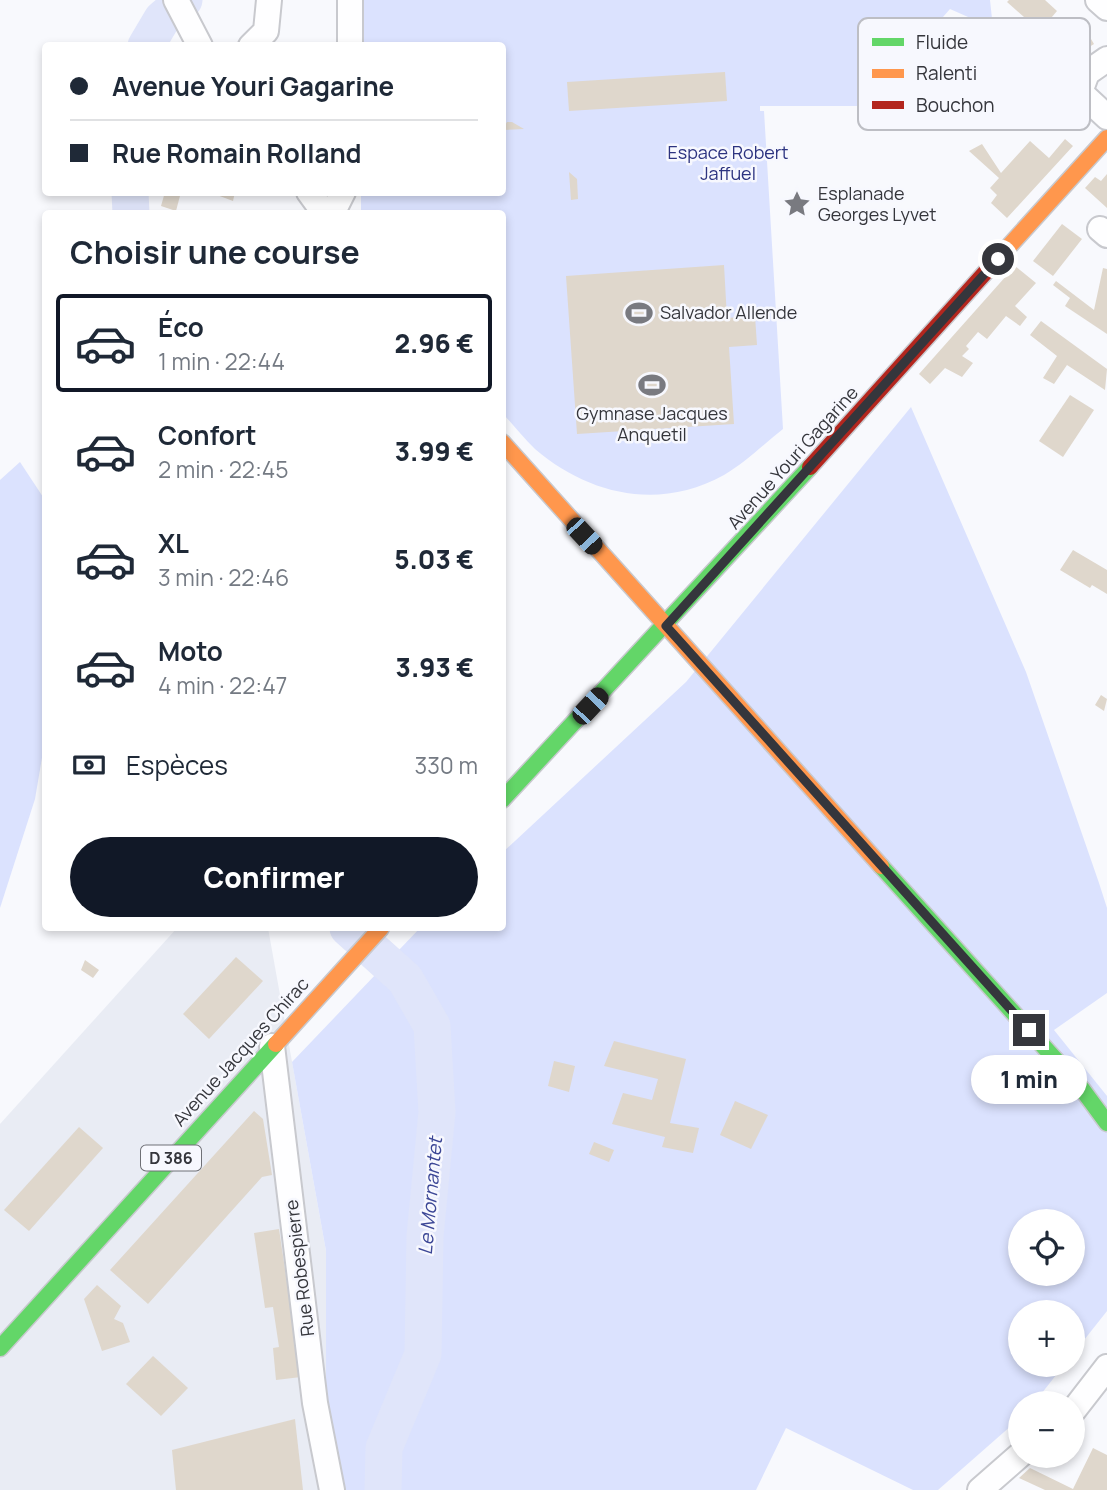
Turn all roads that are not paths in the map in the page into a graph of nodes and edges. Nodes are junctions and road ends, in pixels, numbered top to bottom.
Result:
1 (176, 0) edge
2 (269, 0) edge
3 (350, 0) edge
4 (1098, 0) edge
5 (1107, 8) edge
6 (196, 37) edge
7 (255, 42) edge
8 (350, 42) edge
9 (1107, 60) edge
10 (1090, 71) edge
11 (1090, 101) edge
12 (1107, 117) edge
13 (1107, 138) edge
14 (506, 446) edge
15 (666, 626) junction
16 (506, 796) edge
17 (378, 931) edge
18 (272, 1046) junction
19 (1107, 1123) edge
20 (0, 1348) edge
21 (1107, 1367) edge
22 (1085, 1395) edge
23 (1008, 1466) edge
24 (332, 1490) edge
25 (980, 1490) edge

1 - 6 street
2 - 7 street
3 - 8 street
4 - 5 street
9 - 10 street
11 - 12 street
13 - 15 main road, Avenue Youri Gagarine
14 - 15 main road
15 - 16 main road, Avenue Youri Gagarine
15 - 19 main road
17 - 18 main road, Avenue Jacques Chirac / D 386
18 - 20 main road, Avenue Jacques Chirac / D 386
18 - 24 street, Rue Robespierre
21 - 22 street
23 - 25 street

